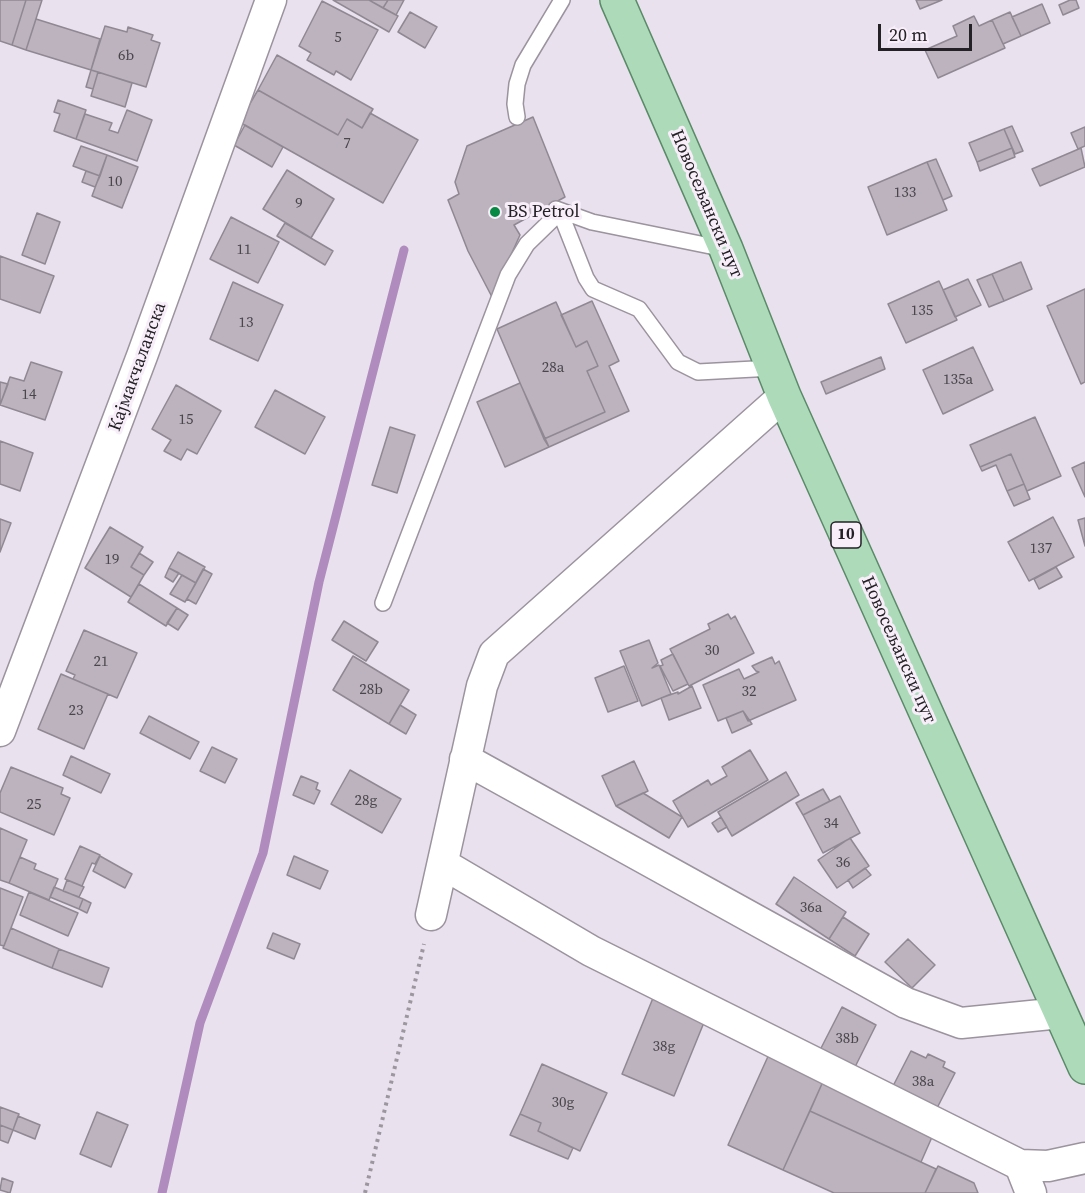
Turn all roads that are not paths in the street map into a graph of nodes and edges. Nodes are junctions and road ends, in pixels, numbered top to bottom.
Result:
1 (271, 0) edge
2 (562, 0) edge
3 (617, 0) edge
4 (517, 117) dead end
5 (557, 209) junction
6 (726, 249) junction
7 (778, 382) junction
8 (383, 603) dead end
9 (0, 731) edge
10 (465, 759) junction
11 (443, 864) junction
12 (431, 915) road end
13 (1061, 1013) junction
14 (1085, 1067) edge
15 (1085, 1158) edge
16 (1020, 1165) junction
17 (1031, 1193) edge

1 - 9 street, Кајмакчаланска
2 - 4 lane
3 - 6 main road, Новосељански пут / 10
5 - 6 lane
5 - 7 lane
5 - 8 lane
6 - 7 main road, Новосељански пут / 10
7 - 10 street
7 - 13 main road, Новосељански пут / 10
10 - 11 street
10 - 13 street
11 - 12 street
11 - 16 street
13 - 14 main road, Новосељански пут / 10
15 - 16 street
16 - 17 street

